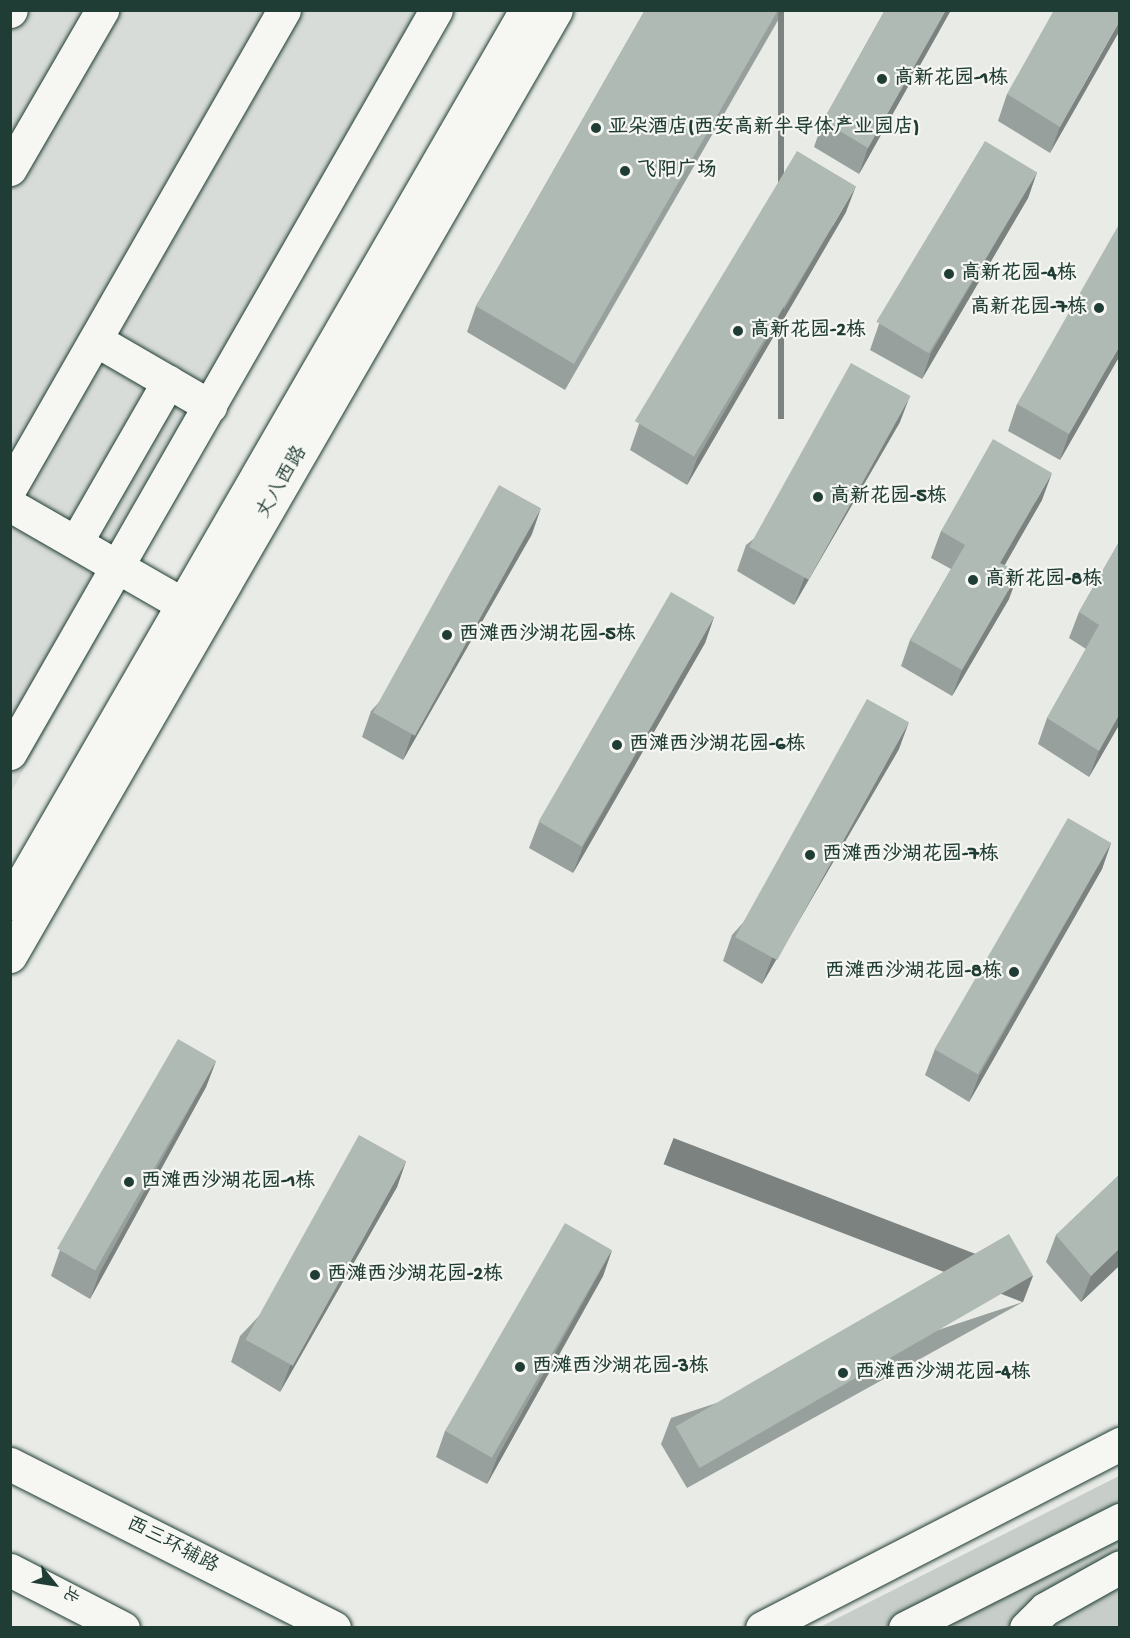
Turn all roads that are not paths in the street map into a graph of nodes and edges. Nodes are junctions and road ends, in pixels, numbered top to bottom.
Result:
1 (102, 10) edge
2 (284, 10) edge
3 (436, 10) edge
4 (526, 10) edge
5 (556, 10) edge
6 (10, 169) edge
7 (96, 340) junction
8 (168, 382) junction
9 (210, 406) junction
10 (10, 488) edge
11 (10, 505) edge
12 (76, 542) junction
13 (118, 567) junction
14 (194, 610) junction
15 (10, 753) edge
16 (10, 903) edge
17 (10, 956) edge
18 (1119, 1444) edge
19 (10, 1464) edge
20 (1119, 1520) edge
21 (1119, 1567) edge
22 (10, 1570) edge
23 (109, 1620) edge
24 (137, 1628) edge
25 (334, 1628) edge
26 (762, 1628) edge
27 (905, 1628) edge
28 (1026, 1628) edge

1 - 6 main road
2 - 7 main road
3 - 9 main road
4 - 14 main road, 丈八西路
5 - 14 main road, 丈八西路
7 - 8 main road
7 - 10 main road
8 - 9 main road
8 - 12 main road
9 - 13 main road
11 - 12 main road
12 - 13 main road
13 - 14 main road
13 - 15 main road
14 - 16 main road, 丈八西路
14 - 17 main road, 丈八西路
18 - 26 main road
19 - 25 main road, 西三环辅路
20 - 27 main road
21 - 28 main road
22 - 23 main road
23 - 24 main road

